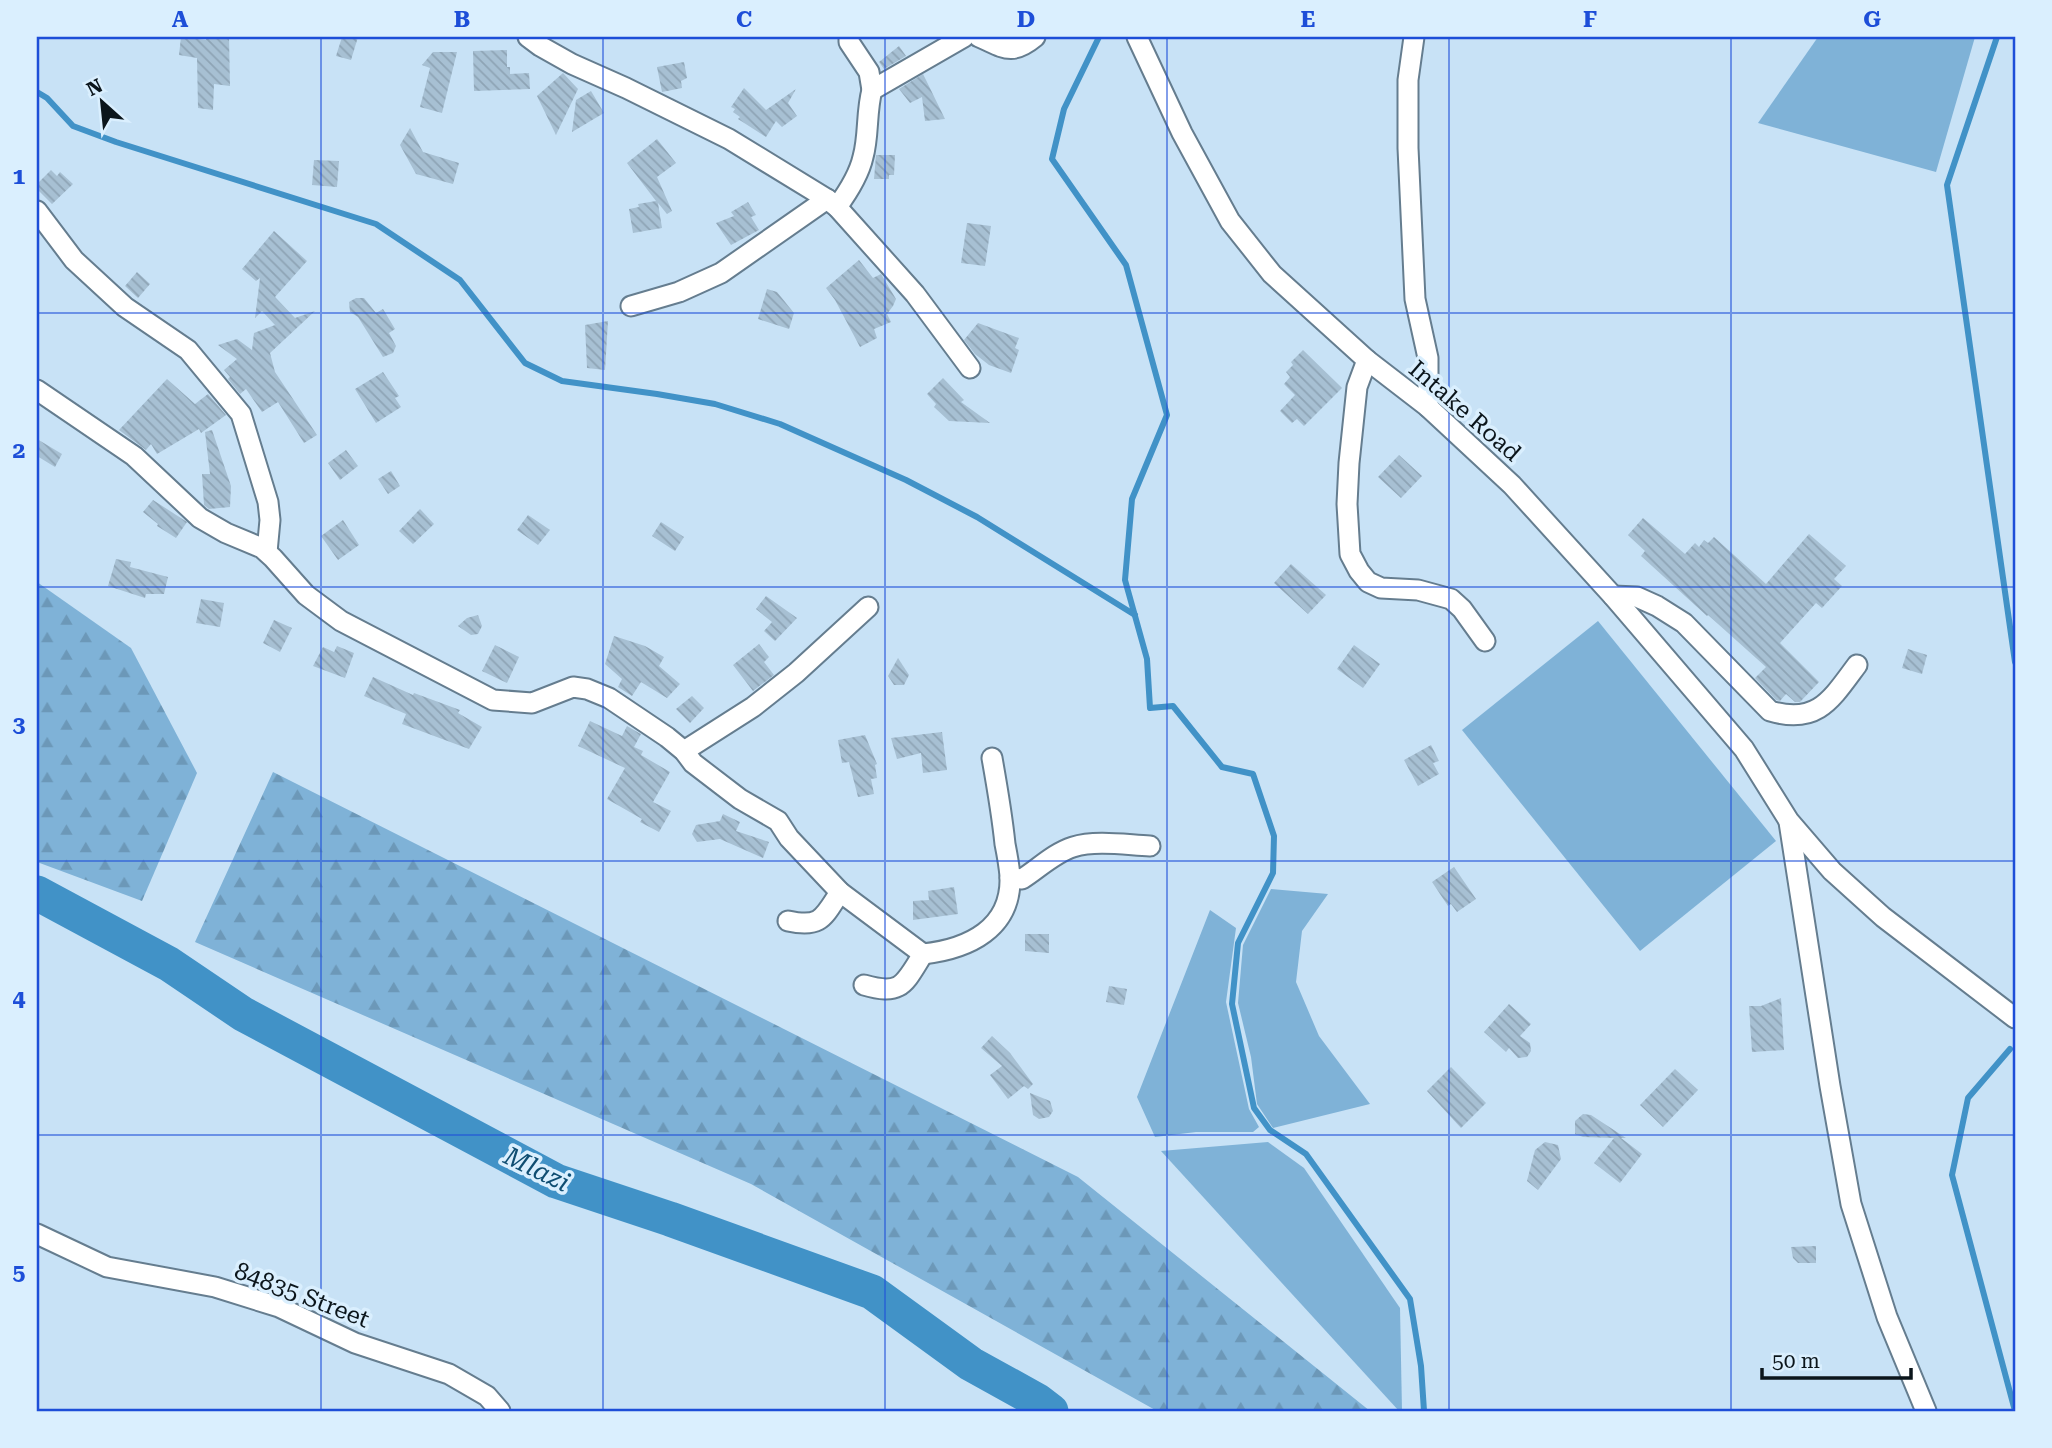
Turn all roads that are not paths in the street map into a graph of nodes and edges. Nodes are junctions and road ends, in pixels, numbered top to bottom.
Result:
1 (528, 37) edge
2 (849, 37) edge
3 (964, 37) edge
4 (979, 37) edge
5 (1035, 37) edge
6 (1137, 37) edge
7 (1414, 37) edge
8 (872, 90) junction
9 (832, 203) junction
10 (37, 211) edge
11 (631, 306) dead end
12 (1367, 360) junction
13 (970, 368) dead end
14 (37, 390) edge
15 (1428, 407) junction
16 (267, 552) junction
17 (1612, 596) junction
18 (867, 607) dead end
19 (1485, 641) dead end
20 (1857, 665) dead end
21 (684, 751) junction
22 (992, 758) dead end
23 (1786, 816) junction
24 (1150, 846) dead end
25 (1010, 878) junction
26 (839, 892) junction
27 (788, 921) dead end
28 (923, 954) junction
29 (864, 985) dead end
30 (2015, 1018) edge
31 (37, 1234) edge
32 (500, 1411) edge
33 (1926, 1411) edge

1 - 9 street
2 - 8 street
3 - 8 street
4 - 5 street
6 - 12 street, Intake Road
7 - 15 street
8 - 9 street
9 - 11 street
9 - 13 street
10 - 16 street
12 - 15 street, Intake Road
12 - 19 street
14 - 16 street
15 - 17 street, Intake Road
16 - 21 street
17 - 20 street
17 - 23 street, Intake Road
18 - 21 street
21 - 26 street
22 - 25 street
23 - 30 street, Intake Road
23 - 33 street
24 - 25 street
25 - 28 street
26 - 27 street
26 - 28 street
28 - 29 street
31 - 32 street, 84835 Street

